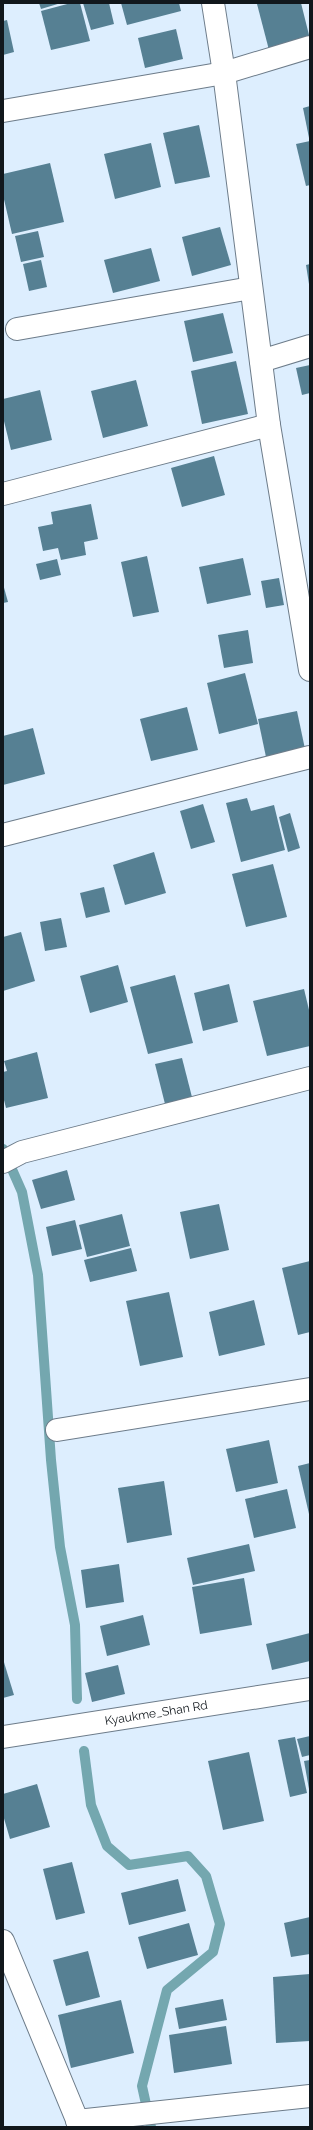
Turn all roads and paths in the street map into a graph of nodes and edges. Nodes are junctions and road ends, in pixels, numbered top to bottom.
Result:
1 (213, 3) edge
2 (310, 47) edge
3 (224, 73) junction
4 (3, 110) edge
5 (251, 288) junction
6 (17, 329) dead end
7 (310, 346) edge
8 (261, 361) junction
9 (269, 425) junction
10 (3, 494) edge
11 (310, 670) edge
12 (310, 757) edge
13 (3, 835) edge
14 (310, 1078) edge
15 (3, 1162) edge
16 (310, 1389) edge
17 (57, 1430) dead end
18 (310, 1689) edge
19 (3, 1737) edge
20 (3, 1941) edge
21 (8, 1969) edge
22 (310, 2096) edge
23 (79, 2124) edge

1 - 3 street
2 - 3 street
3 - 4 street
3 - 5 street
5 - 6 street
5 - 8 street
7 - 8 street
8 - 9 street
9 - 10 street
9 - 11 street
12 - 13 street
14 - 15 street
16 - 17 street
18 - 19 street, Kyaukme_Shan Rd
20 - 21 street
21 - 23 street
22 - 23 street

